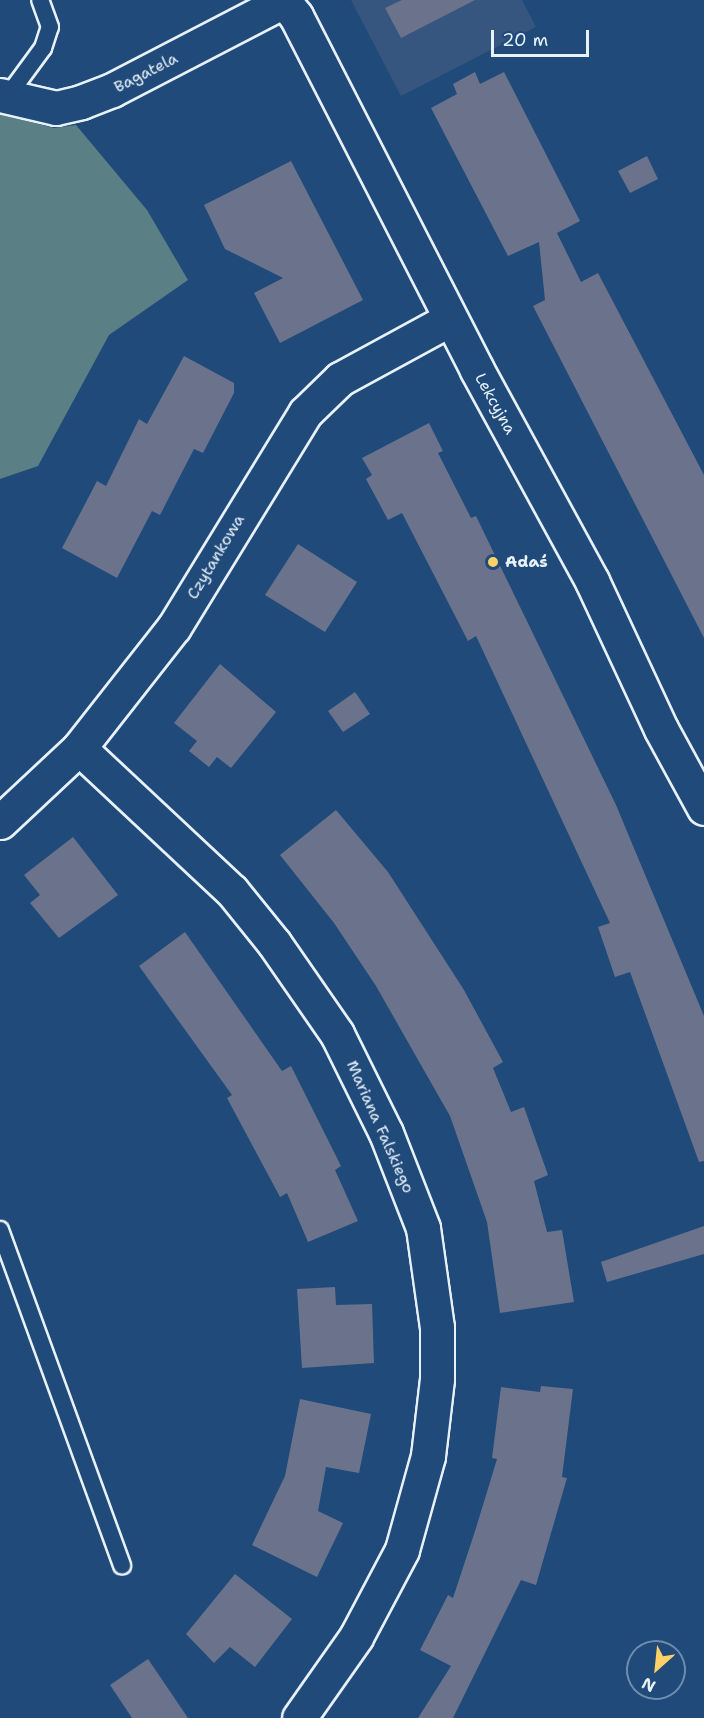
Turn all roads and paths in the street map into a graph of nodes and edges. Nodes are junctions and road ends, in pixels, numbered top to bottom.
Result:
1 (40, 0) edge
2 (284, 0) edge
3 (3, 96) edge
4 (450, 319) junction
5 (79, 748) junction
6 (704, 808) edge
7 (0, 822) edge
8 (0, 1230) edge
9 (122, 1566) dead end
10 (306, 1716) edge

1 - 3 lane
2 - 3 street, Bagatela
2 - 4 street, Lekcyjna
4 - 5 street, Czytankowa
4 - 6 street, Lekcyjna
5 - 7 street, Czytankowa
5 - 10 street, Mariana Falskiego
8 - 9 lane

